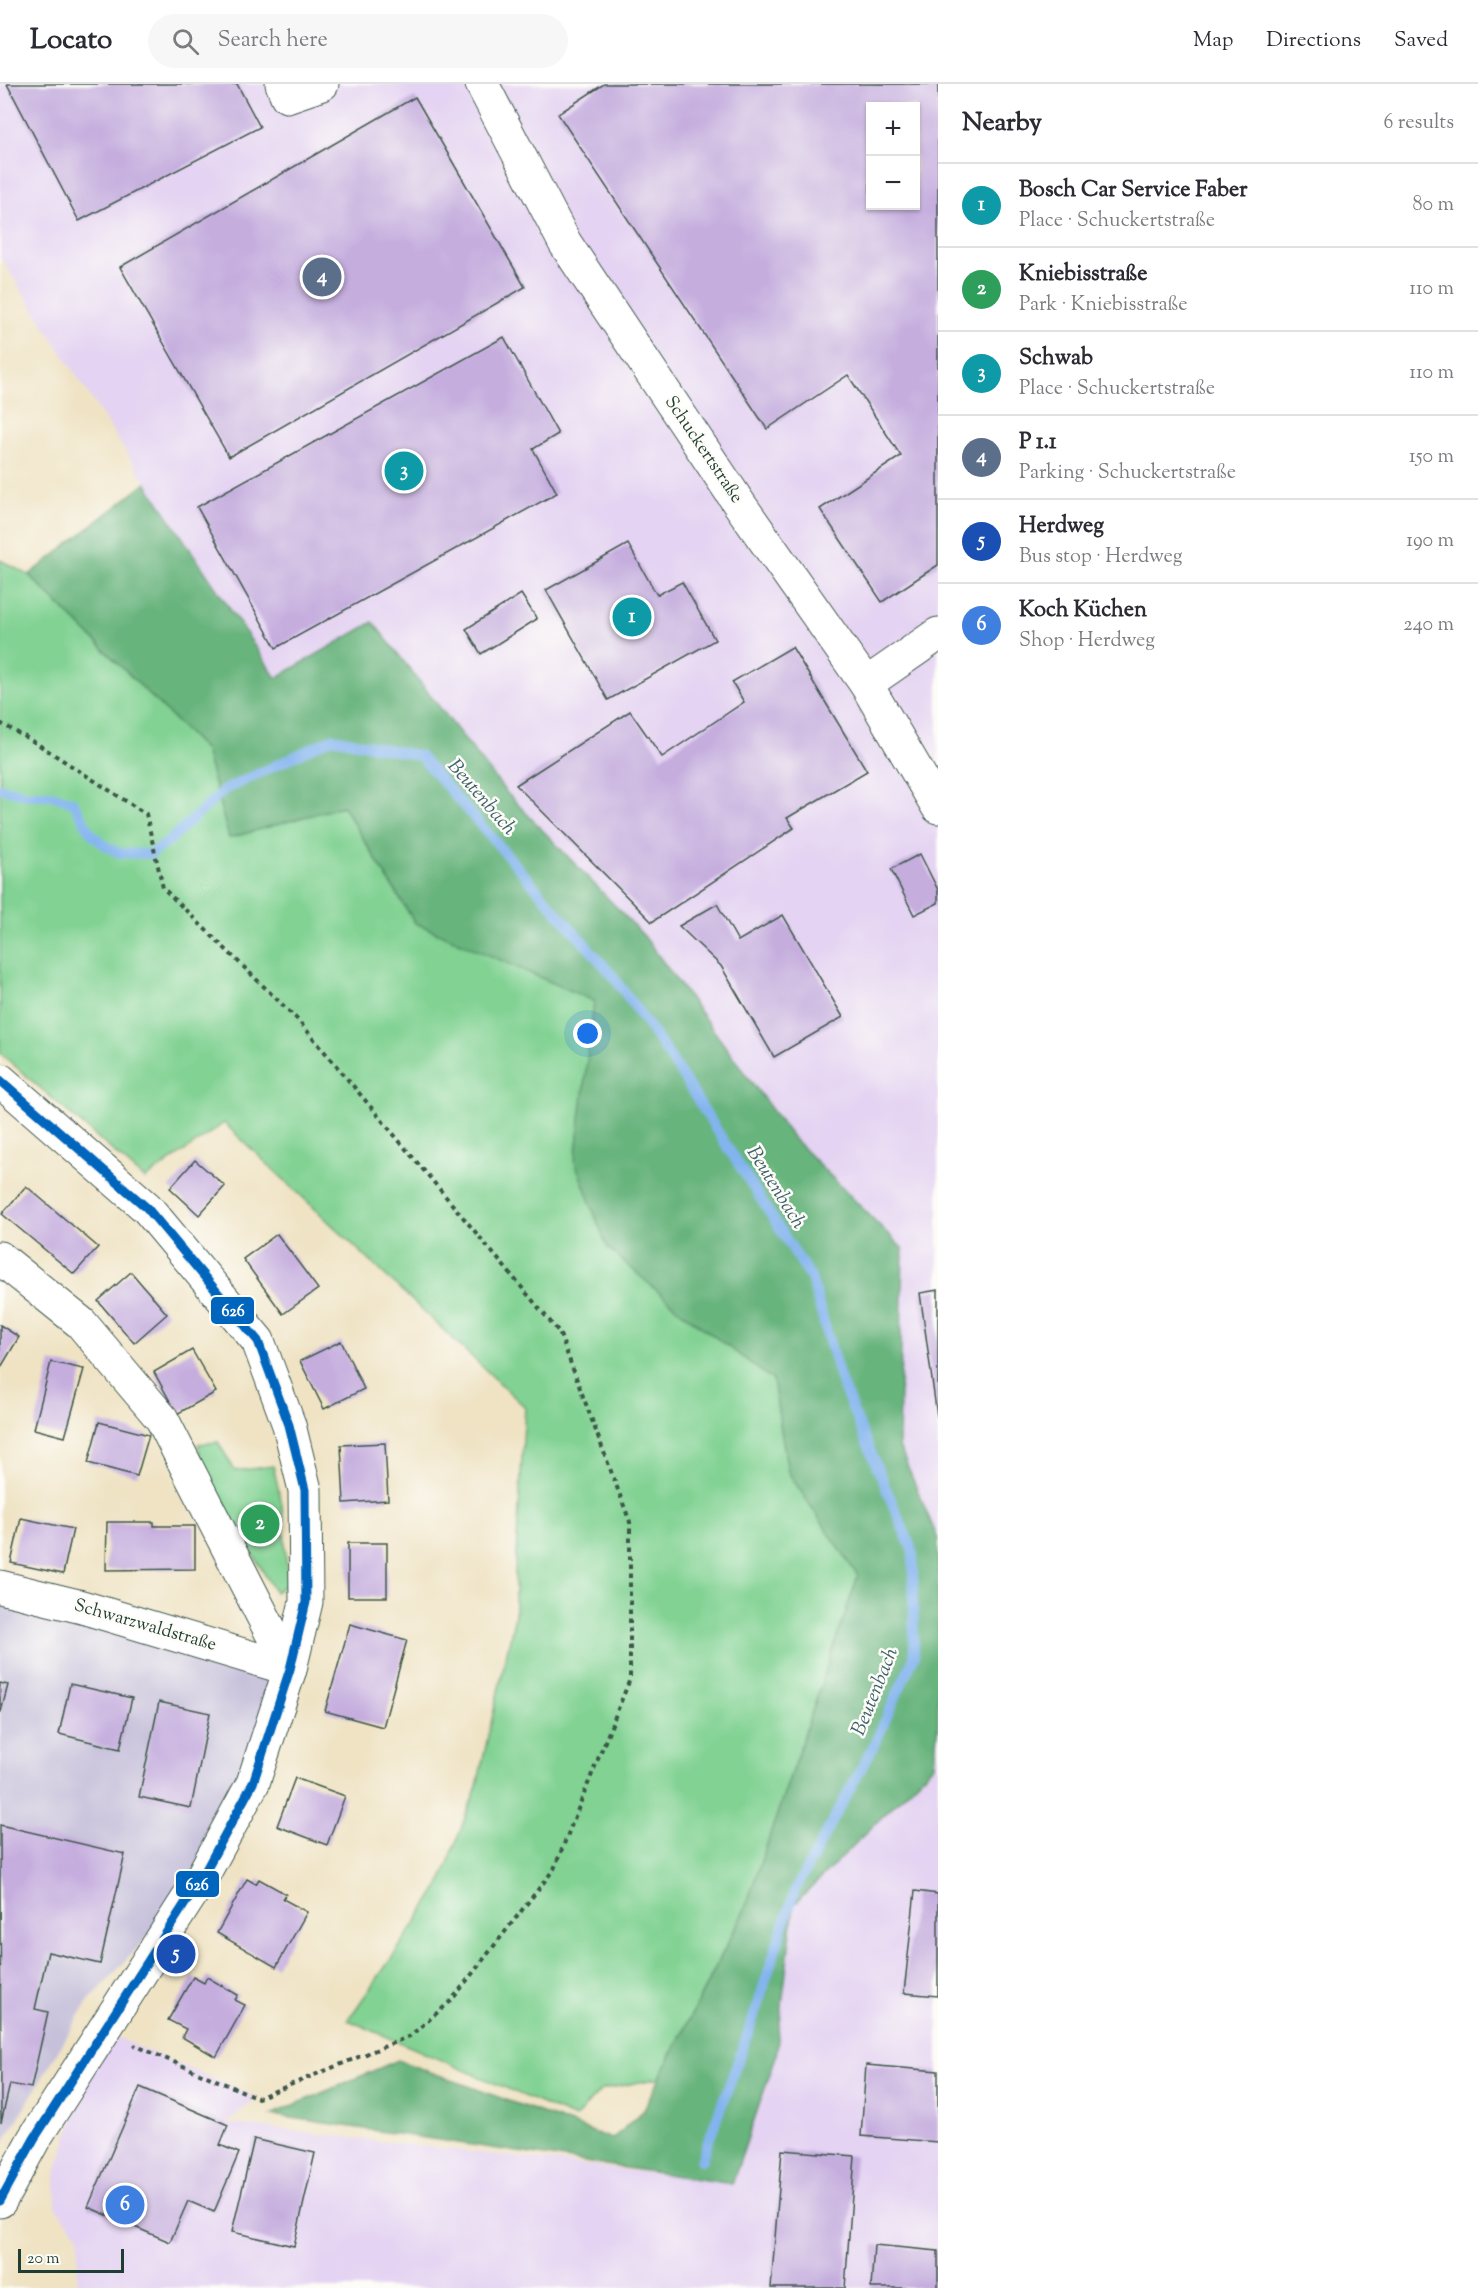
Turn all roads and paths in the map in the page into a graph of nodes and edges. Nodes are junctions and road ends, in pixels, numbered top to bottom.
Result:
1 (282, 84) edge
2 (322, 84) edge
3 (482, 84) edge
4 (938, 634) edge
5 (866, 684) junction
6 (0, 723) edge
7 (938, 807) edge
8 (0, 1080) edge
9 (0, 1258) edge
10 (0, 1587) edge
11 (290, 1669) junction
12 (102, 2031) junction
13 (0, 2200) edge

1 - 2 street
3 - 5 street, Schuckertstraße
4 - 5 street
5 - 7 street, Schuckertstraße
6 - 12 path
8 - 11 street
9 - 11 street
10 - 11 street, Schwarzwaldstraße
11 - 12 street
12 - 13 street

